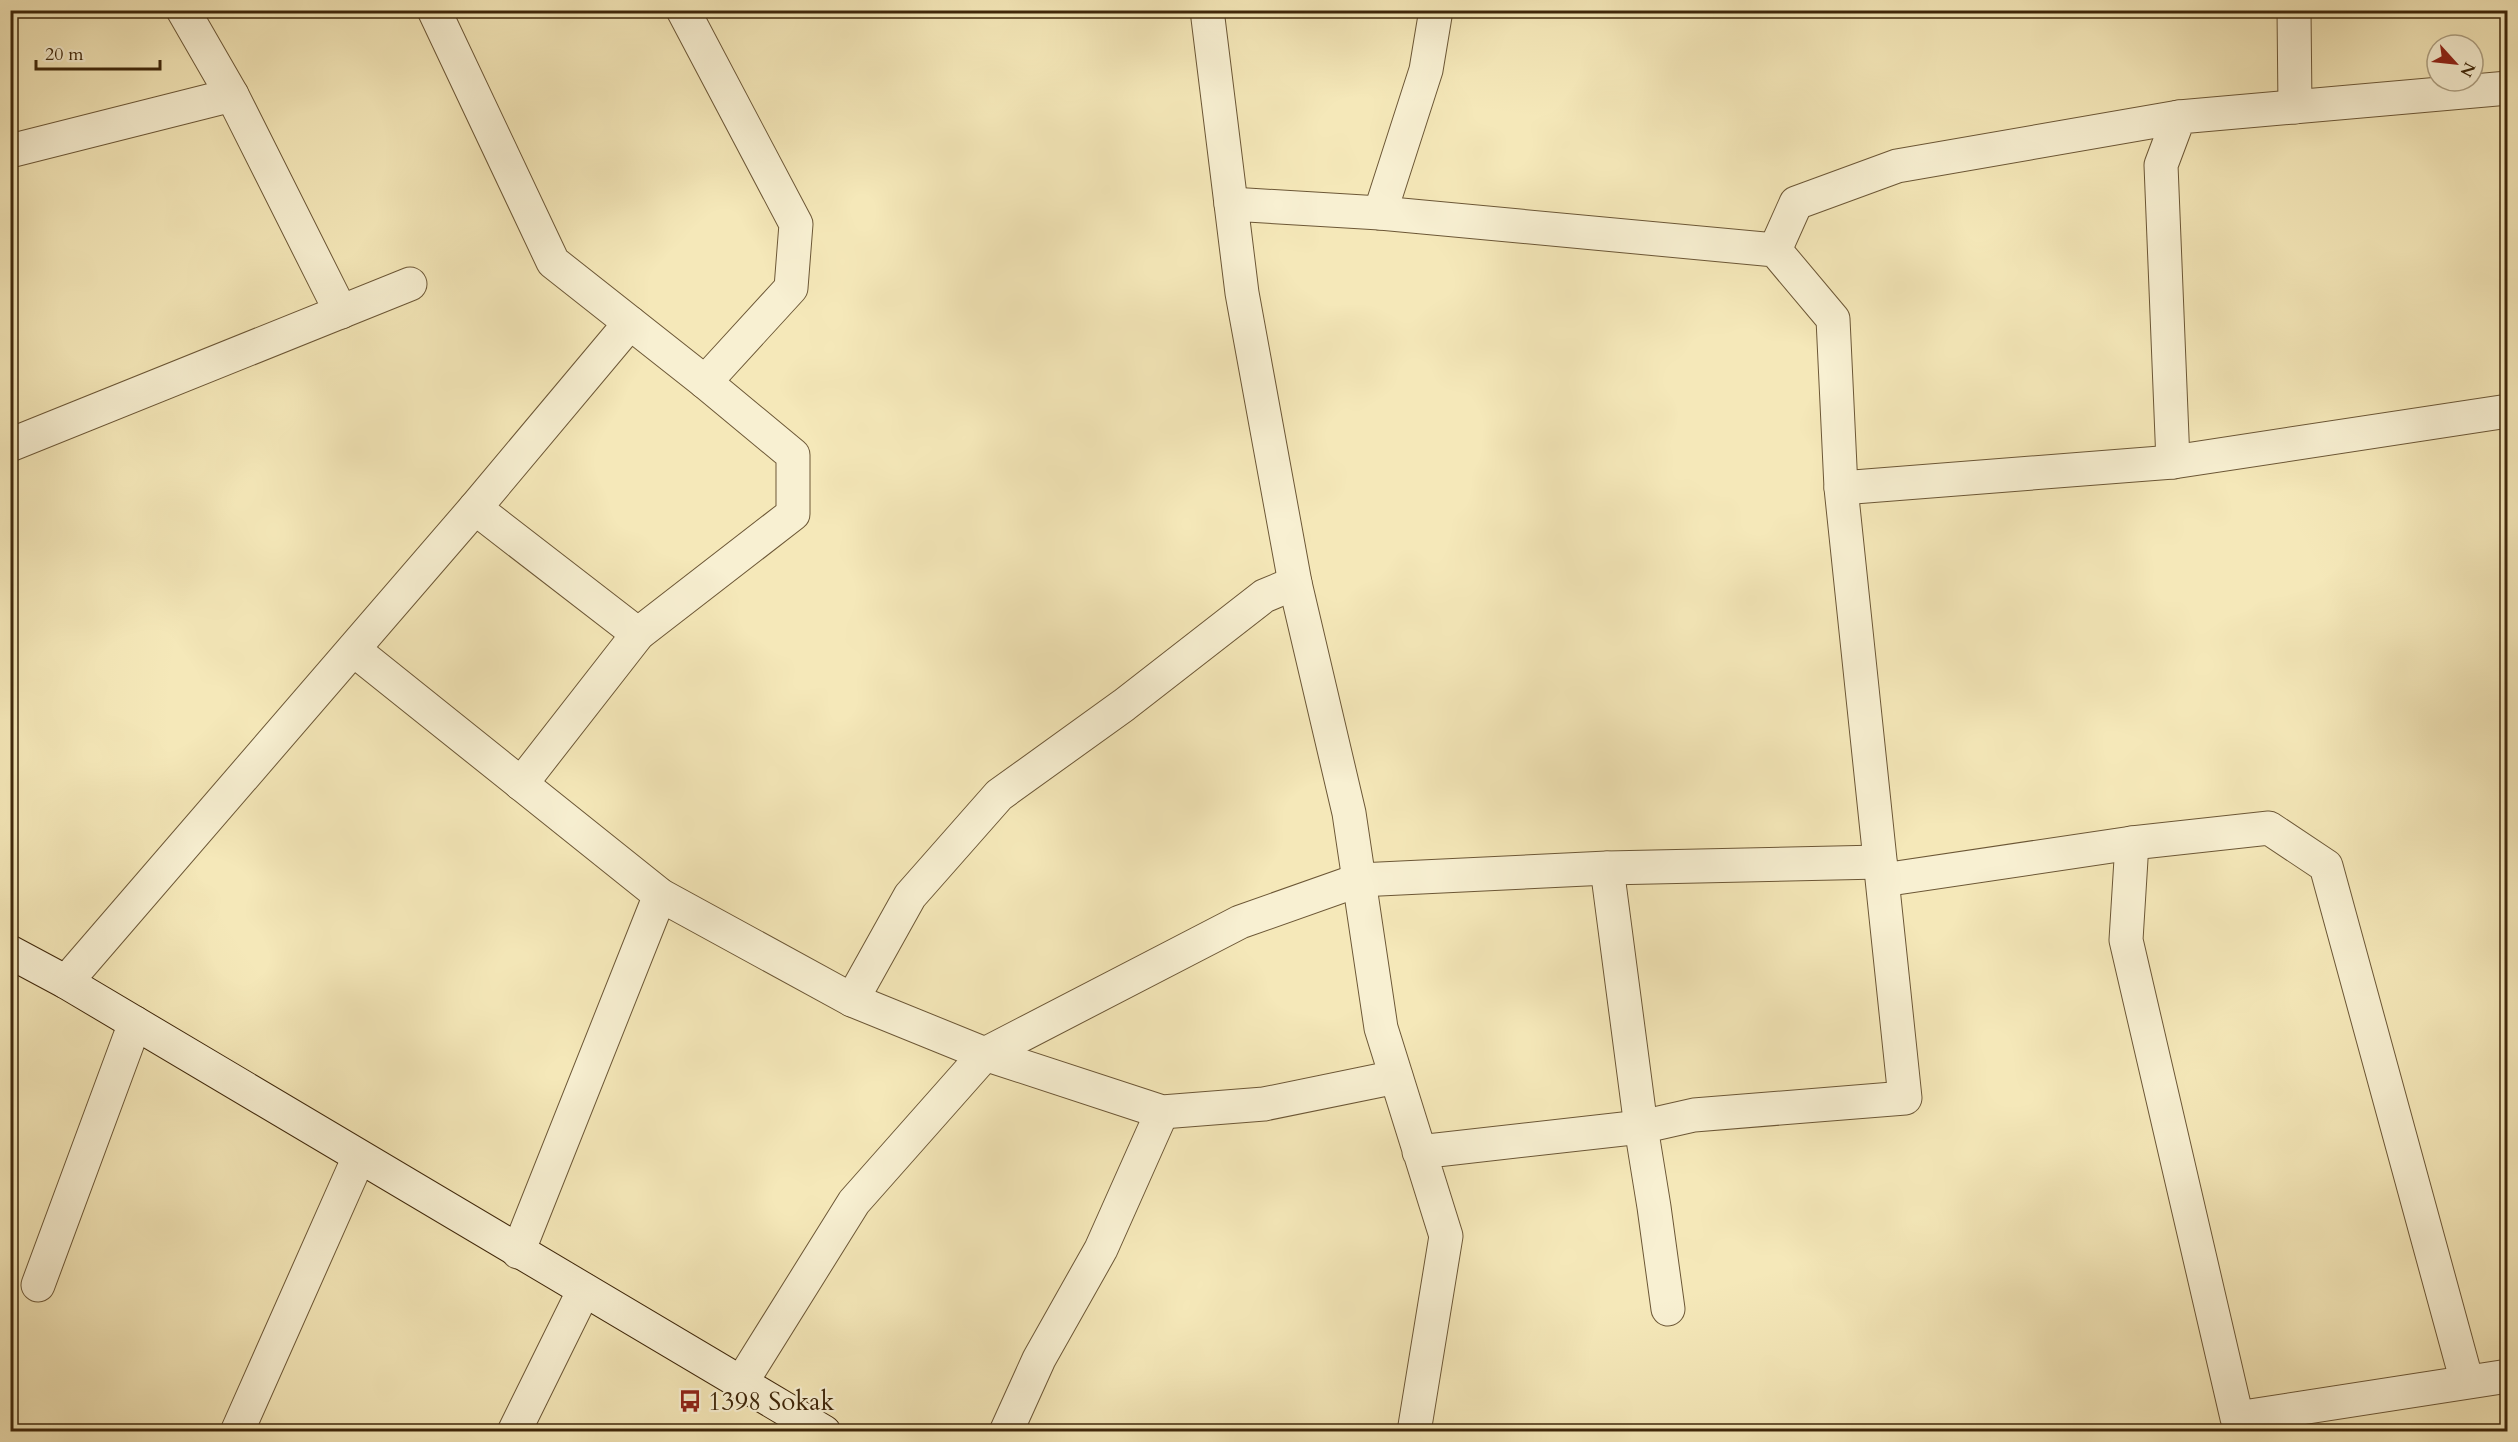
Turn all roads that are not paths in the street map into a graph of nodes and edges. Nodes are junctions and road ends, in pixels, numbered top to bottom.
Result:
1 (183, 10) edge
2 (434, 10) edge
3 (683, 10) edge
4 (1207, 10) edge
5 (1436, 10) edge
6 (2294, 10) edge
7 (2508, 88) edge
8 (232, 95) junction
9 (2295, 107) junction
10 (2179, 117) junction
11 (10, 151) edge
12 (1231, 204) junction
13 (1380, 213) junction
14 (1774, 250) junction
15 (410, 284) dead end
16 (341, 312) junction
17 (630, 323) junction
18 (705, 382) junction
19 (2508, 411) edge
20 (10, 445) edge
21 (2173, 462) junction
22 (1841, 488) junction
23 (475, 508) junction
24 (1295, 583) junction
25 (638, 634) junction
26 (354, 650) junction
27 (522, 784) junction
28 (2132, 843) junction
29 (1607, 868) junction
30 (1881, 871) junction
31 (1359, 880) junction
32 (660, 895) junction
33 (10, 952) edge
34 (66, 982) junction
35 (852, 1000) junction
36 (135, 1023) junction
37 (985, 1054) junction
38 (1396, 1077) junction
39 (1162, 1112) junction
40 (1641, 1127) junction
41 (1419, 1152) junction
42 (359, 1157) junction
43 (518, 1252) junction
44 (38, 1285) dead end
45 (584, 1290) junction
46 (1668, 1309) dead end
47 (2508, 1376) edge
48 (2467, 1382) junction
49 (741, 1383) junction
50 (237, 1431) edge
51 (514, 1431) edge
52 (825, 1431) edge
53 (1006, 1431) edge
54 (1414, 1431) edge

1 - 8 street
2 - 17 street
3 - 18 street
4 - 12 street
5 - 13 street
6 - 9 street
7 - 9 street
8 - 11 street
8 - 16 street
9 - 10 street
10 - 14 street
10 - 21 street
12 - 13 street
12 - 24 street
13 - 14 street
14 - 22 street
15 - 16 street
16 - 20 street
17 - 18 street
17 - 23 street
18 - 25 street
19 - 21 street
21 - 22 street
22 - 30 street
23 - 25 street
23 - 26 street
24 - 31 street
24 - 35 street
25 - 27 street
26 - 27 street
26 - 34 street
27 - 32 street
28 - 30 street
28 - 48 street
28 - 48 street
29 - 30 street
29 - 31 street
29 - 40 street
30 - 40 street
31 - 37 street
31 - 38 street
32 - 35 street
32 - 43 street
33 - 34 street
34 - 36 street
35 - 37 street
36 - 42 street
36 - 44 street
37 - 39 street
37 - 49 street
38 - 39 street
38 - 41 street
39 - 53 street
40 - 41 street
40 - 46 street
41 - 54 street
42 - 43 street
42 - 50 street
43 - 45 street
45 - 49 street
45 - 51 street
47 - 48 street
49 - 52 street

